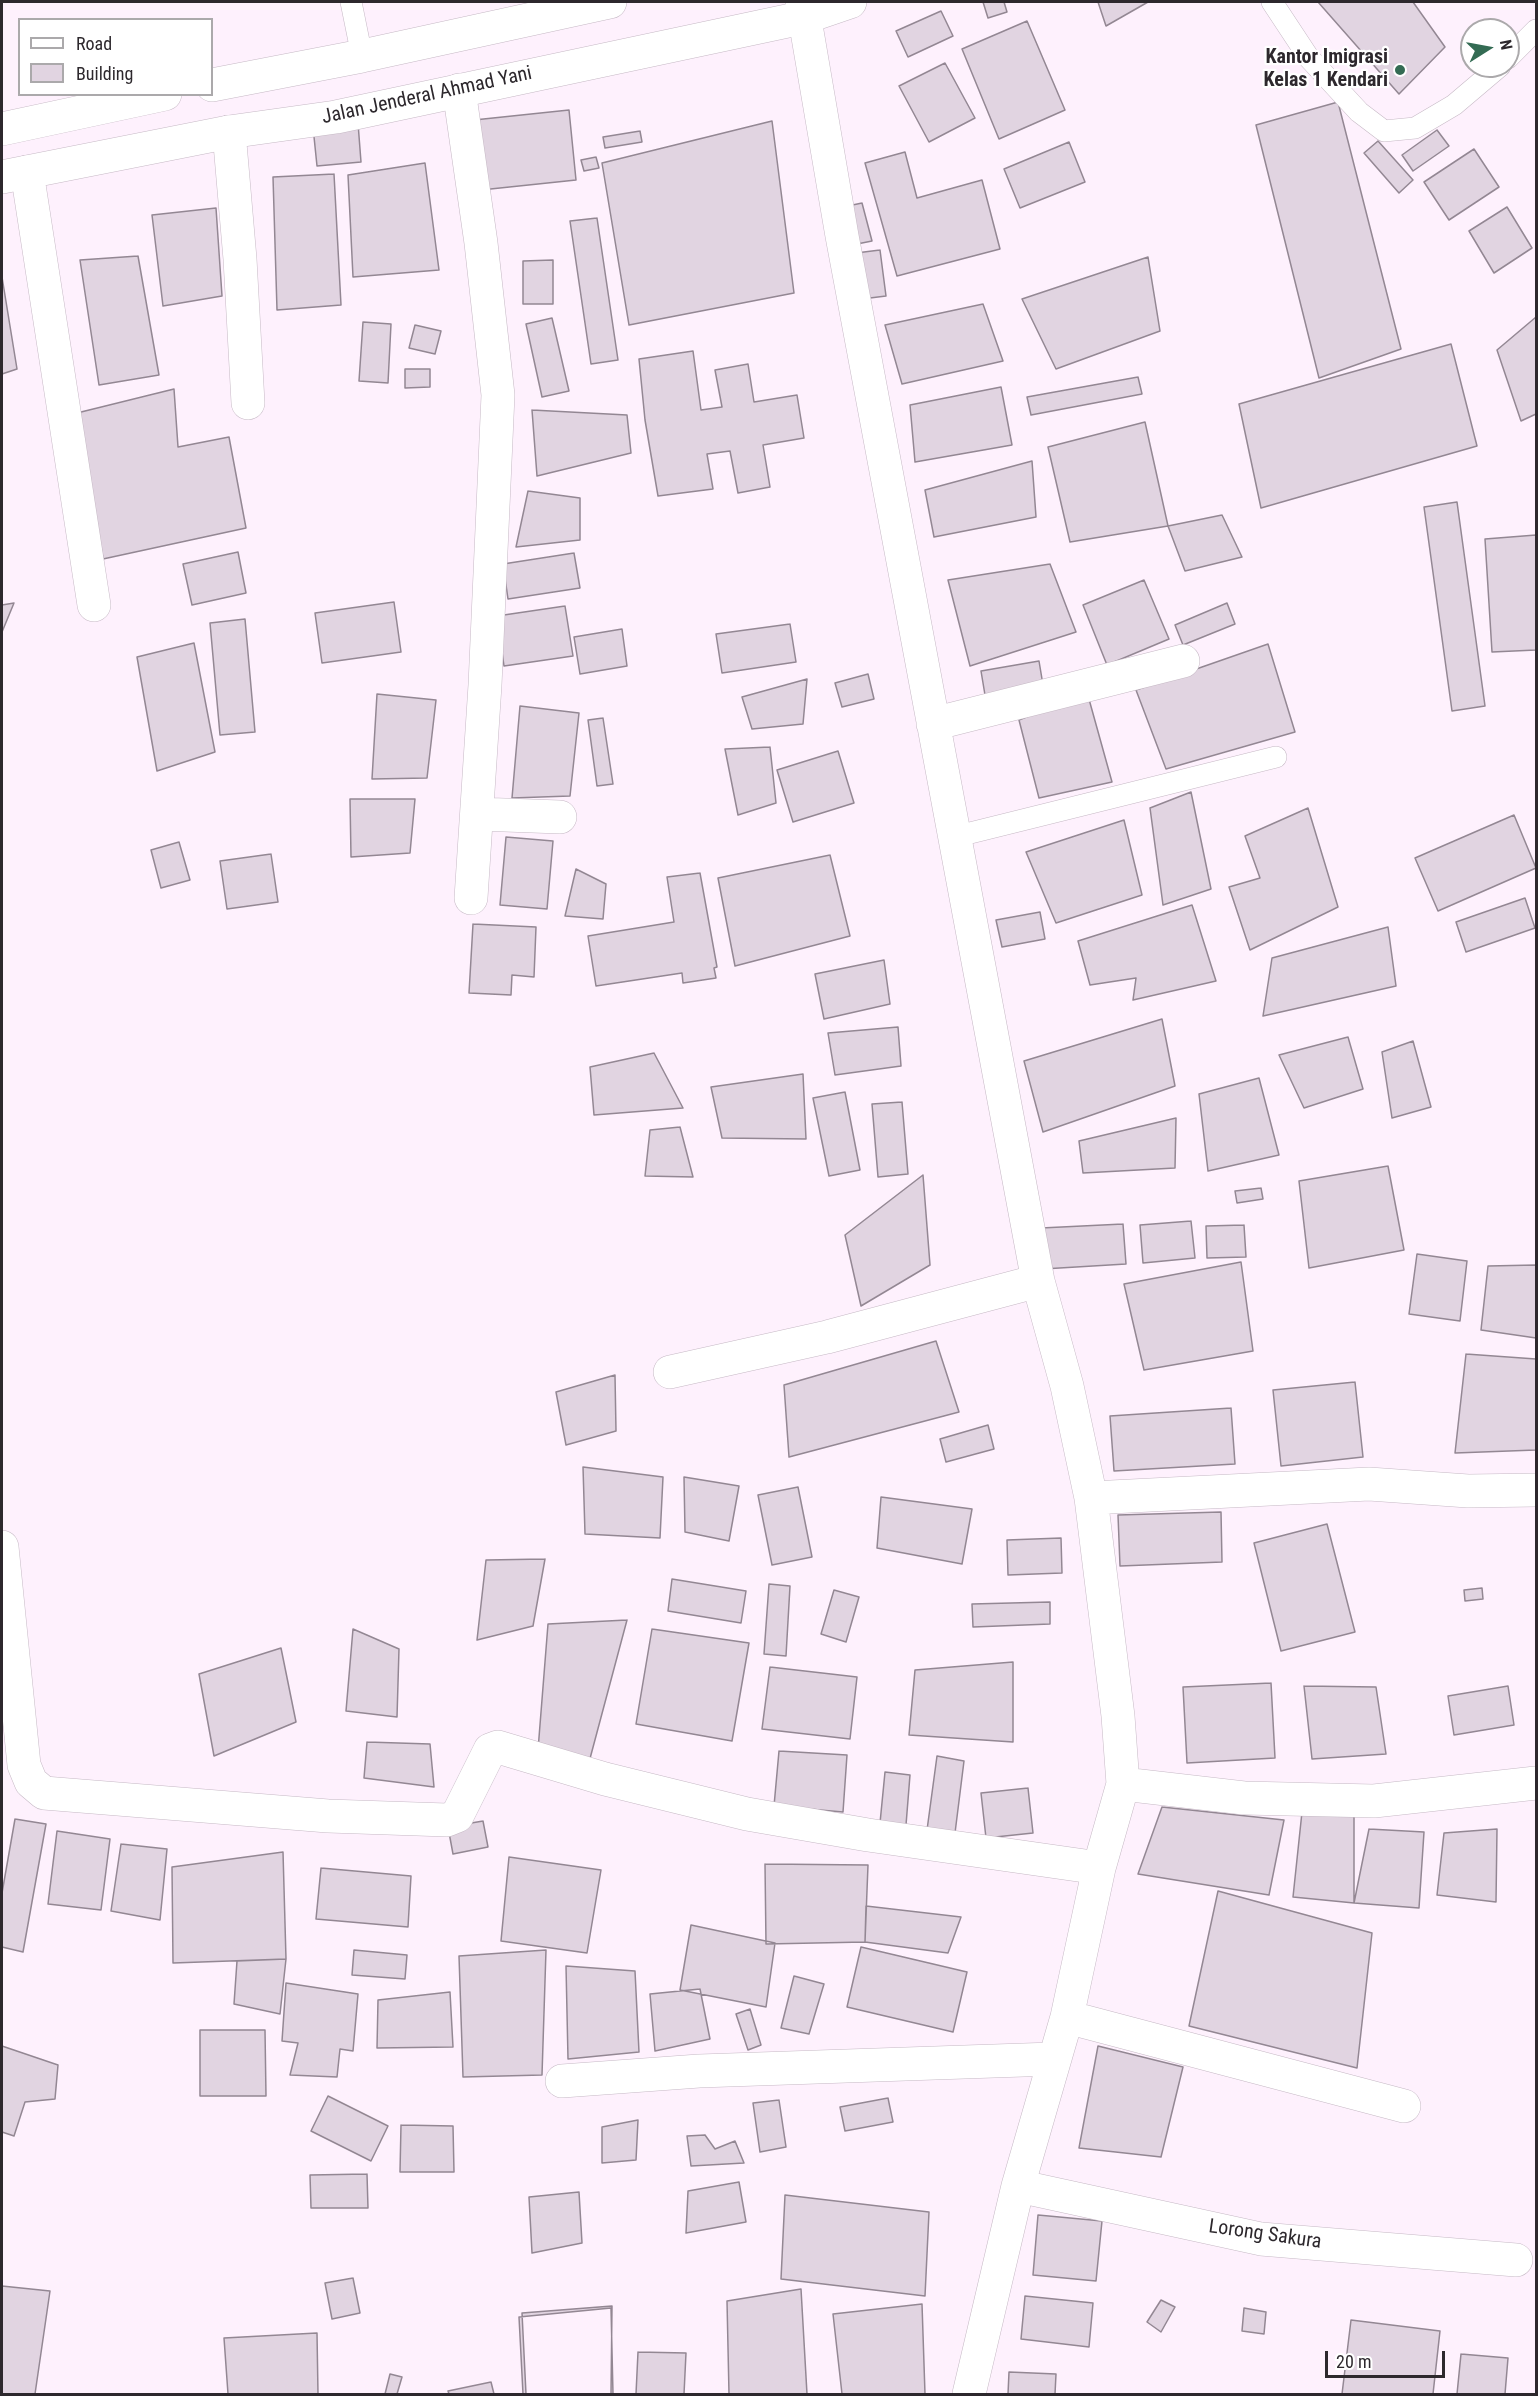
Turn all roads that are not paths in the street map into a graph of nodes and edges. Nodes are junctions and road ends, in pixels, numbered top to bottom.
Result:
1 (351, 2) edge
2 (610, 2) edge
3 (850, 2) edge
4 (1272, 2) edge
5 (804, 9) edge
6 (1536, 30) edge
7 (1520, 46) edge
8 (362, 56) junction
9 (1486, 78) edge
10 (213, 85) edge
11 (459, 90) junction
12 (156, 96) edge
13 (2, 129) edge
14 (229, 132) junction
15 (14, 175) edge
16 (248, 404) dead end
17 (94, 605) dead end
18 (1183, 661) dead end
19 (933, 724) junction
20 (1276, 757) dead end
21 (477, 814) junction
22 (560, 817) dead end
23 (954, 837) junction
24 (471, 898) dead end
25 (1038, 1281) junction
26 (669, 1372) dead end
27 (1536, 1490) edge
28 (1091, 1498) junction
29 (2, 1547) edge
30 (1536, 1783) edge
31 (1123, 1784) junction
32 (1099, 1868) junction
33 (1067, 2017) junction
34 (1053, 2059) junction
35 (562, 2081) dead end
36 (1404, 2106) dead end
37 (1018, 2186) junction
38 (1516, 2260) dead end
39 (969, 2394) edge

1 - 8 lane
2 - 8 main road
3 - 5 main road, Jalan Jenderal Ahmad Yani
4 - 9 lane
5 - 11 main road, Jalan Jenderal Ahmad Yani
5 - 19 main road
6 - 7 lane
8 - 10 main road
11 - 14 main road, Jalan Jenderal Ahmad Yani
11 - 21 main road
12 - 13 main road
14 - 15 main road, Jalan Jenderal Ahmad Yani
14 - 16 main road
15 - 17 main road
18 - 19 main road
19 - 23 main road
20 - 23 lane
21 - 22 main road
21 - 24 main road
23 - 25 main road
25 - 26 main road
25 - 28 main road
27 - 28 main road
28 - 31 main road
29 - 32 main road
30 - 31 main road
31 - 32 main road
32 - 33 main road
33 - 34 main road
33 - 36 main road
34 - 35 main road
34 - 37 main road
37 - 38 main road, Lorong Sakura
37 - 39 main road

